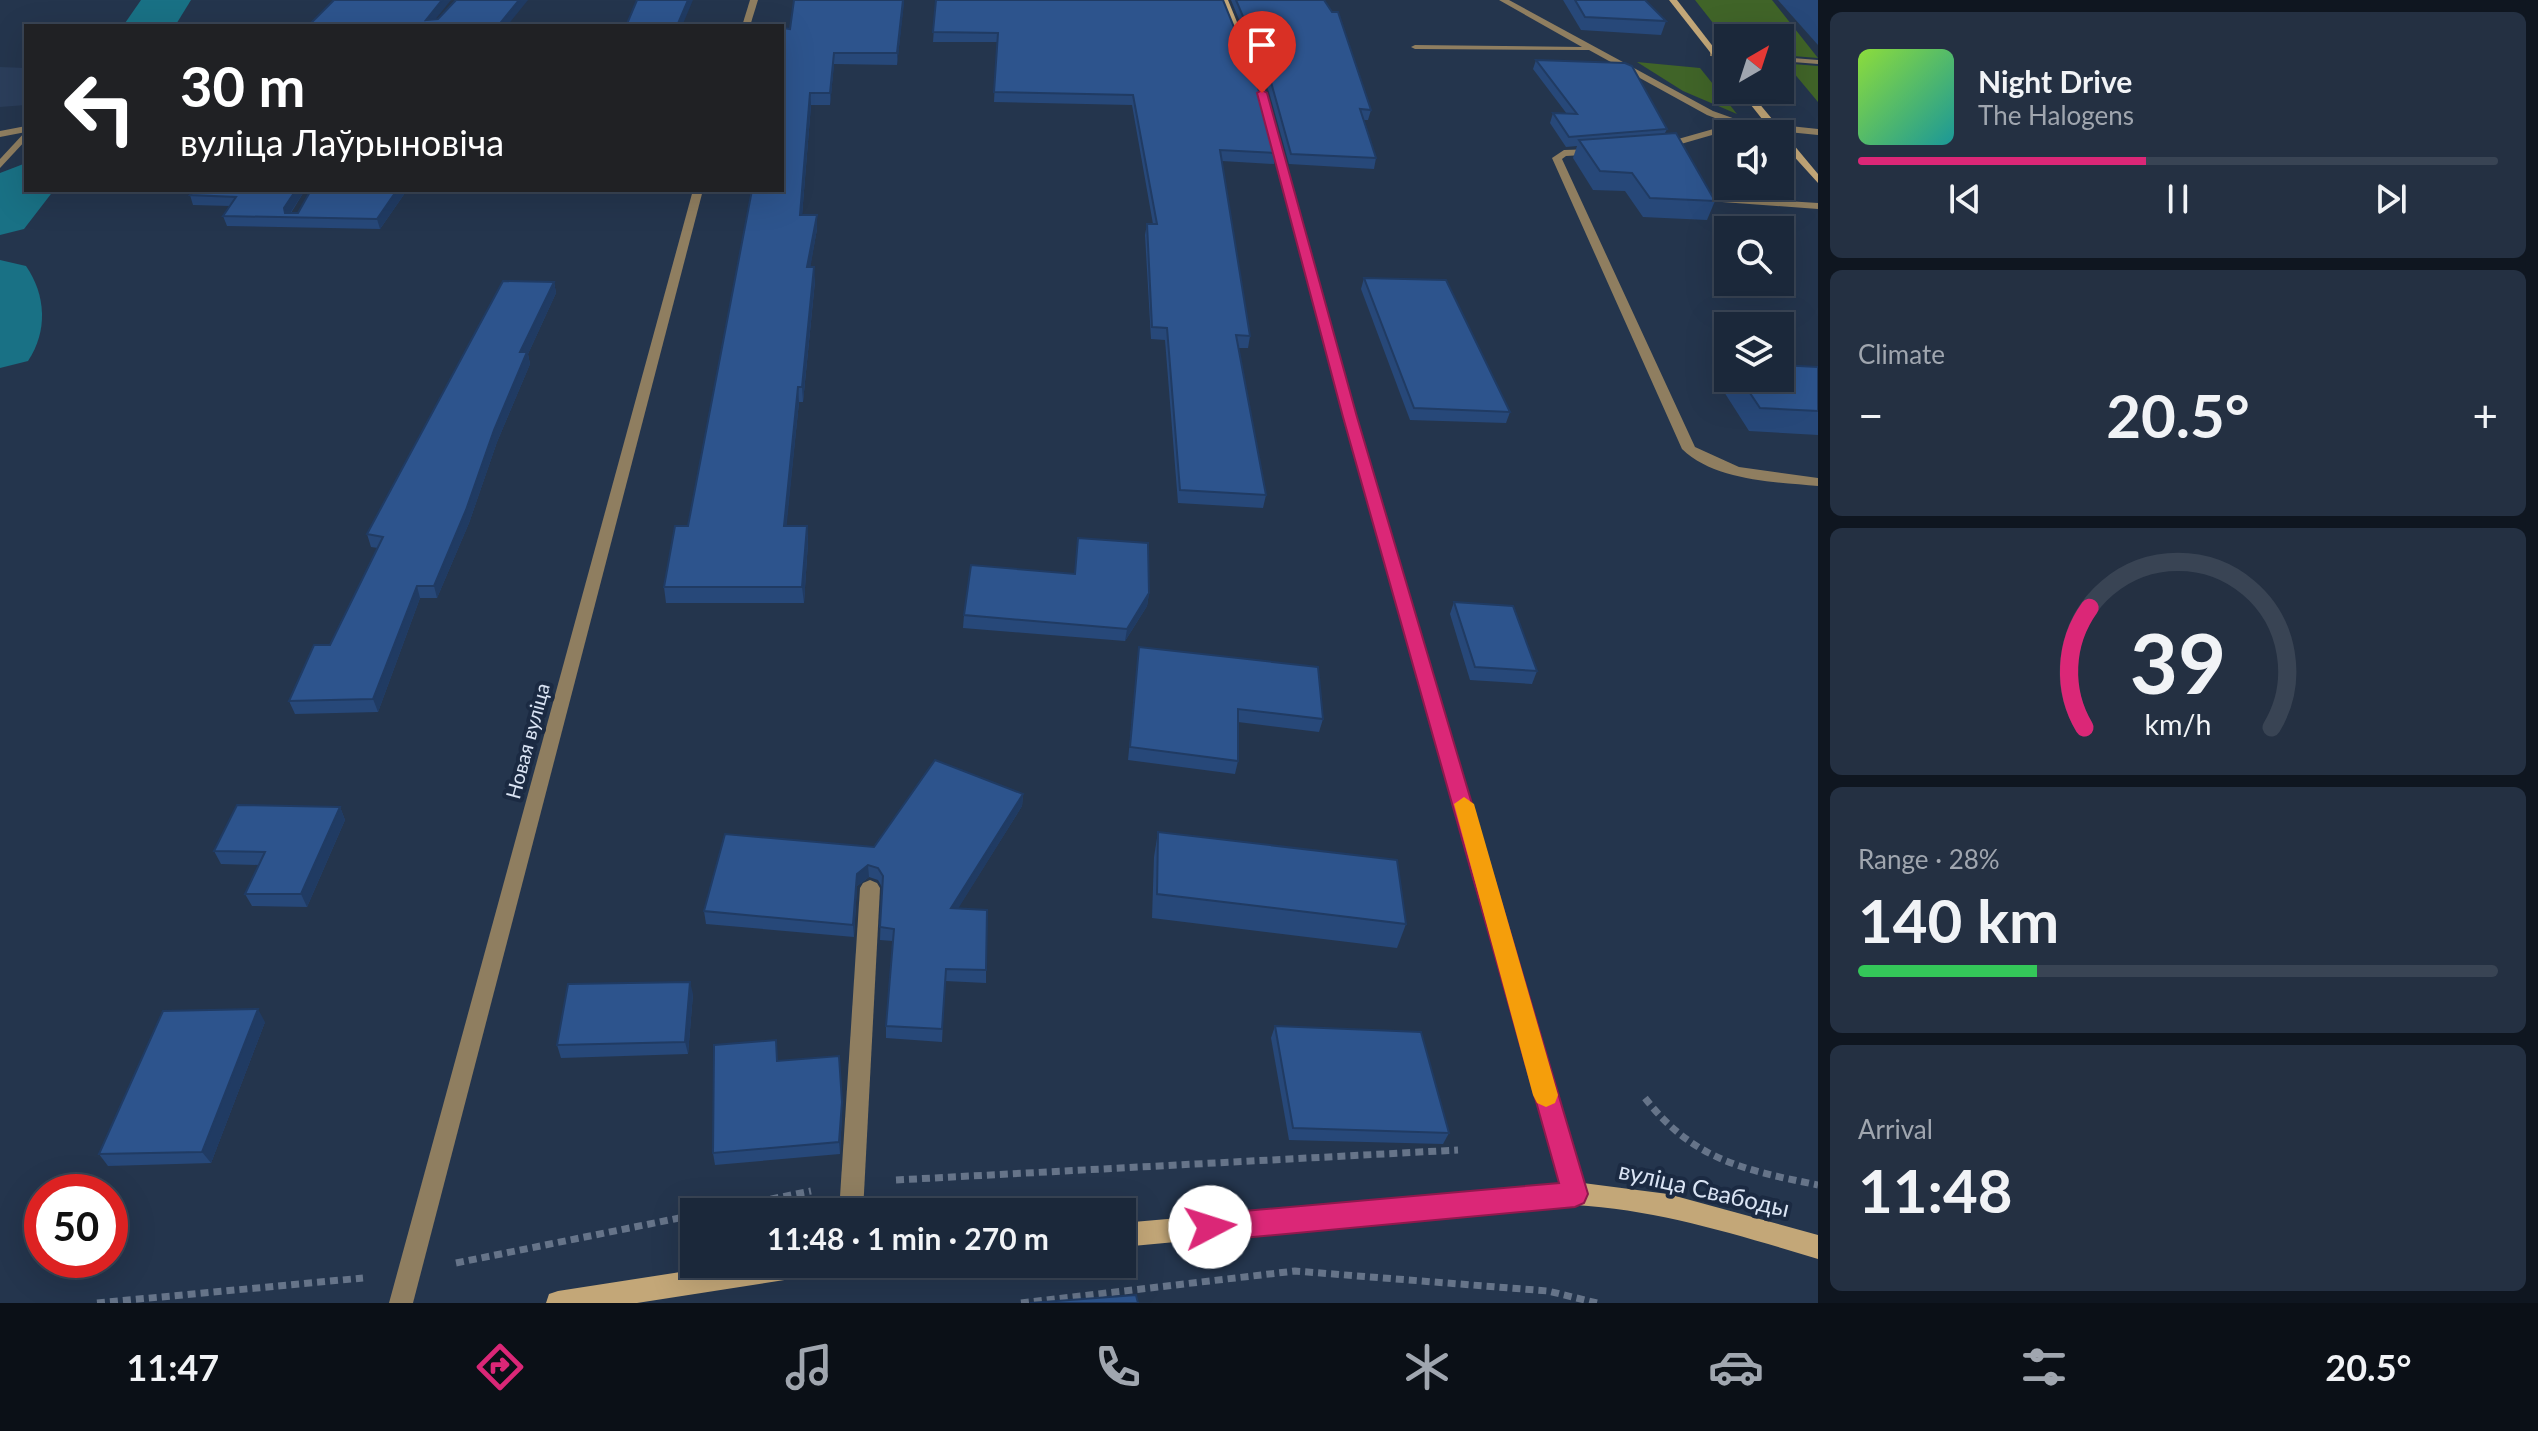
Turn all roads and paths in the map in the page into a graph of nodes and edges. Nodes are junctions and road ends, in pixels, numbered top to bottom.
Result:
1 (754, 0) edge
2 (1224, 0) edge
3 (1503, 0) edge
4 (1673, 0) edge
5 (747, 24) edge
6 (1415, 47) dead end
7 (1587, 49) junction
8 (1713, 54) edge
9 (1794, 60) edge
10 (1818, 62) edge
11 (1754, 104) edge
12 (1729, 120) edge
13 (1767, 120) edge
14 (24, 132) edge
15 (1714, 132) edge
16 (1818, 132) edge
17 (1794, 133) edge
18 (0, 134) edge
19 (24, 135) edge
20 (1642, 149) edge
21 (1616, 151) edge
22 (1794, 152) edge
23 (0, 165) edge
24 (1818, 180) edge
25 (697, 192) edge
26 (1726, 200) dead end
27 (1818, 206) edge
28 (1818, 482) edge
29 (870, 888) dead end
30 (1645, 1098) dead end
31 (1458, 1150) dead end
32 (851, 1183) junction
33 (1818, 1185) edge
34 (1575, 1194) junction
35 (777, 1198) edge
36 (851, 1198) edge
37 (1136, 1234) edge
38 (1818, 1247) edge
39 (720, 1278) edge
40 (401, 1303) edge
41 (558, 1303) edge
42 (1021, 1303) edge
43 (1597, 1303) edge

1 - 5 street
2 - 34 main road
3 - 7 street
4 - 8 main road
6 - 7 street
7 - 12 street
9 - 10 street
11 - 13 main road
14 - 18 street
15 - 20 street
16 - 17 street
19 - 23 street
21 - 28 street
22 - 24 main road
25 - 40 street, Новая вуліца
26 - 27 street
29 - 32 street
30 - 33 path
31 - 32 path
32 - 35 path
32 - 36 street
34 - 37 main road, вуліца Свабоды
34 - 38 main road, вуліца Свабоды
39 - 41 main road
42 - 43 path

